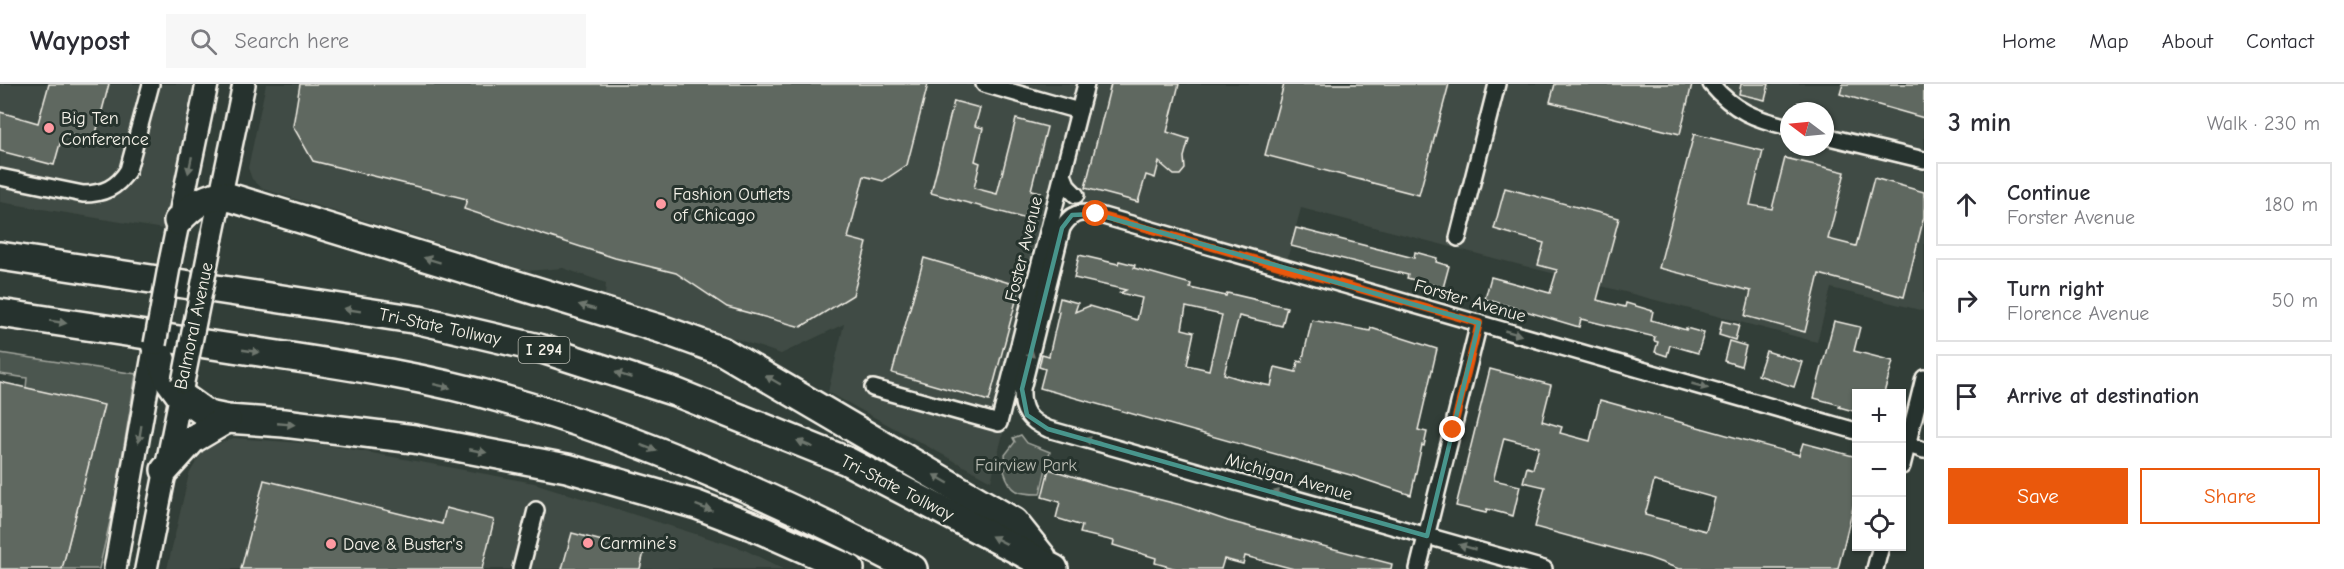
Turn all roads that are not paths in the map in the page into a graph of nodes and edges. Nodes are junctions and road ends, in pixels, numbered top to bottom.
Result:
1 (151, 84) edge
2 (207, 84) edge
3 (244, 84) edge
4 (984, 84) edge
5 (1086, 84) edge
6 (1497, 84) edge
7 (1711, 84) edge
8 (1079, 111) junction
9 (1780, 125) edge
10 (1834, 138) edge
11 (1924, 160) edge
12 (1063, 175) junction
13 (0, 177) edge
14 (222, 195) junction
15 (1076, 195) dead end
16 (1072, 214) joint
17 (177, 226) junction
18 (1458, 238) dead end
19 (0, 256) edge
20 (0, 313) edge
21 (1479, 323) junction
22 (155, 344) joint
23 (1924, 378) edge
24 (170, 383) junction
25 (873, 388) dead end
26 (1027, 415) joint
27 (227, 419) junction
28 (1852, 430) edge
29 (1904, 443) edge
30 (1906, 445) edge
31 (1924, 450) edge
32 (165, 470) junction
33 (536, 510) dead end
34 (1427, 536) junction
35 (1880, 551) edge
36 (1052, 568) edge
37 (115, 569) edge
38 (146, 569) edge
39 (521, 569) edge
40 (850, 569) edge
41 (913, 569) edge
42 (1418, 569) edge
43 (1544, 569) edge
44 (1875, 569) edge

1 - 13 street
2 -> 17 street, Balmoral Avenue
3 - 14 street, Balmoral Avenue
4 - 8 street
5 - 8 street, Foster Avenue
6 - 18 street
7 - 9 street
8 - 12 street, Foster Avenue
10 - 11 street
12 - 15 street
12 - 25 street, Foster Avenue
14 - 17 highway
14 - 24 street, Balmoral Avenue, bridge
36 -> 14 highway
16 - 21 street, Forster Avenue
26 -> 16 street, Foster Avenue
17 - 22 street, Balmoral Avenue, bridge
36 -> 19 highway, Tri-State Tollway / I 294
20 -> 41 highway
21 -> 28 street, Forster Avenue
21 - 34 street
22 - 24 highway
23 - 29 street
24 - 27 highway
24 - 32 street, Balmoral Avenue
24 -> 37 street, Balmoral Avenue
34 -> 26 street, Michigan Avenue
27 - 32 highway
27 -> 40 highway
30 - 31 street
32 - 38 street, Balmoral Avenue
33 - 39 street
34 - 42 street
43 -> 34 street, Michigan Avenue
35 - 44 street

